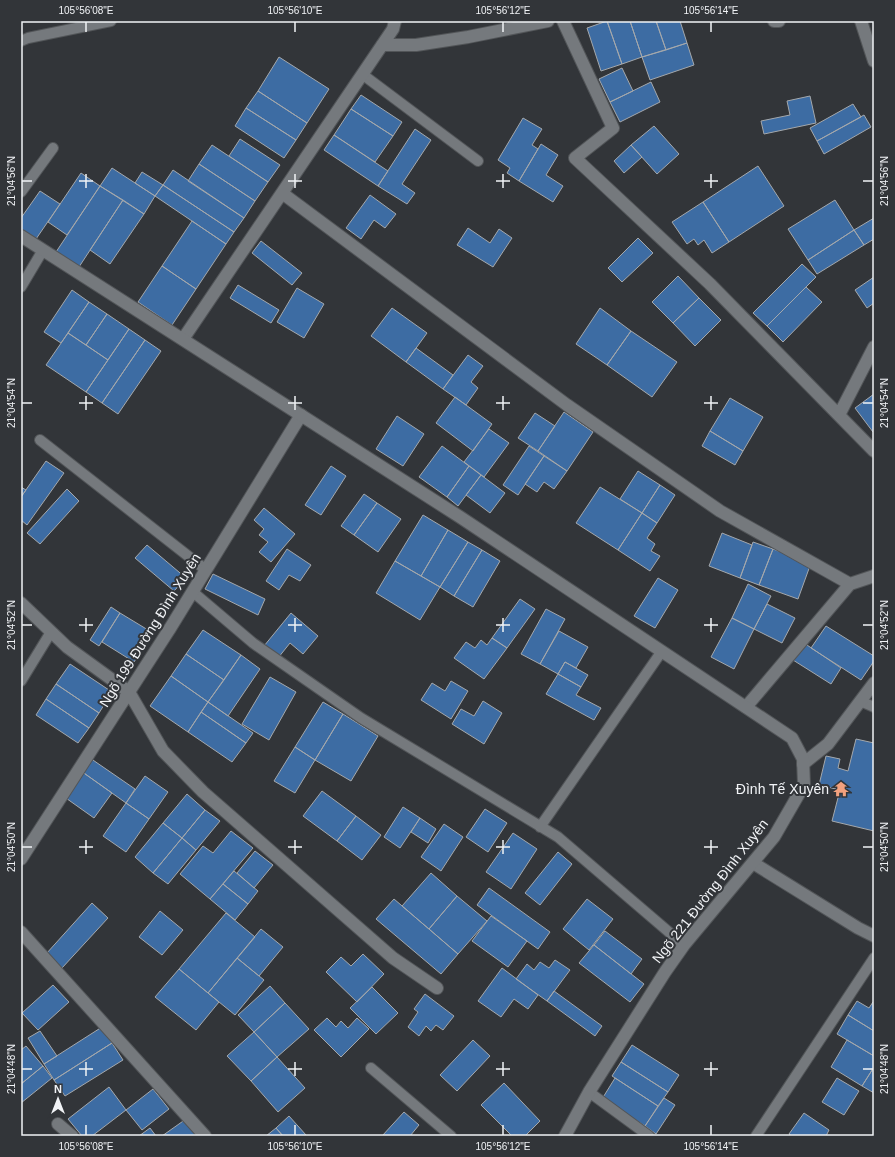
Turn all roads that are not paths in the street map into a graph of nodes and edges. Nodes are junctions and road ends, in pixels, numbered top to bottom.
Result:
1 (111, 21) edge
2 (396, 21) edge
3 (548, 21) edge
4 (563, 21) edge
5 (774, 21) edge
6 (779, 21) edge
7 (861, 21) edge
8 (21, 41) edge
9 (382, 45) junction
10 (874, 61) edge
11 (362, 74) junction
12 (53, 148) dead end
13 (478, 161) dead end
14 (21, 192) edge
15 (282, 192) junction
16 (21, 236) edge
17 (43, 250) junction
18 (21, 287) edge
19 (183, 339) junction
20 (874, 347) edge
21 (839, 415) junction
22 (301, 416) junction
23 (40, 440) dead end
24 (874, 451) edge
25 (206, 570) junction
26 (874, 576) edge
27 (850, 584) junction
28 (193, 592) junction
29 (21, 603) edge
30 (51, 632) junction
31 (662, 651) junction
32 (21, 681) edge
33 (874, 683) edge
34 (129, 692) junction
35 (860, 701) junction
36 (746, 707) junction
37 (874, 707) edge
38 (803, 764) junction
39 (540, 827) junction
40 (21, 859) edge
41 (753, 863) junction
42 (21, 932) edge
43 (874, 936) edge
44 (684, 945) junction
45 (874, 958) edge
46 (437, 988) dead end
47 (371, 1068) dead end
48 (590, 1092) junction
49 (58, 1124) dead end
50 (72, 1136) edge
51 (205, 1136) edge
52 (451, 1136) edge
53 (565, 1136) edge
54 (649, 1136) edge
55 (756, 1136) edge

1 - 8 lane
2 - 9 street
3 - 9 street
4 - 21 street
5 - 6 street
7 - 10 street
9 - 11 street
11 - 13 lane
11 - 15 street
12 - 14 lane
15 - 19 street
15 - 27 street
16 - 17 street, Ngõ 221 Đường Đình Xuyên
17 - 18 lane
17 - 19 street, Ngõ 221 Đường Đình Xuyên
19 - 22 street, Ngõ 221 Đường Đình Xuyên
20 - 21 street
21 - 24 street
22 - 25 street, Ngõ 199 Đường Đình Xuyên
22 - 31 street, Ngõ 221 Đường Đình Xuyên
23 - 25 lane
25 - 28 street, Ngõ 199 Đường Đình Xuyên
26 - 27 street
27 - 36 street
28 - 34 street, Ngõ 199 Đường Đình Xuyên
28 - 39 lane
29 - 30 street
30 - 32 lane
30 - 34 street
31 - 36 street, Ngõ 221 Đường Đình Xuyên
31 - 39 lane
33 - 35 street
34 - 40 street, Ngõ 199 Đường Đình Xuyên
34 - 46 street
35 - 37 lane
35 - 38 street
36 - 38 street, Ngõ 221 Đường Đình Xuyên
38 - 41 street, Ngõ 221 Đường Đình Xuyên
39 - 44 lane
41 - 43 street
41 - 44 street, Ngõ 221 Đường Đình Xuyên
42 - 51 street
44 - 48 street, Ngõ 221 Đường Đình Xuyên
45 - 55 lane
47 - 52 lane
48 - 53 street, Ngõ 221 Đường Đình Xuyên
48 - 54 lane
49 - 50 street

